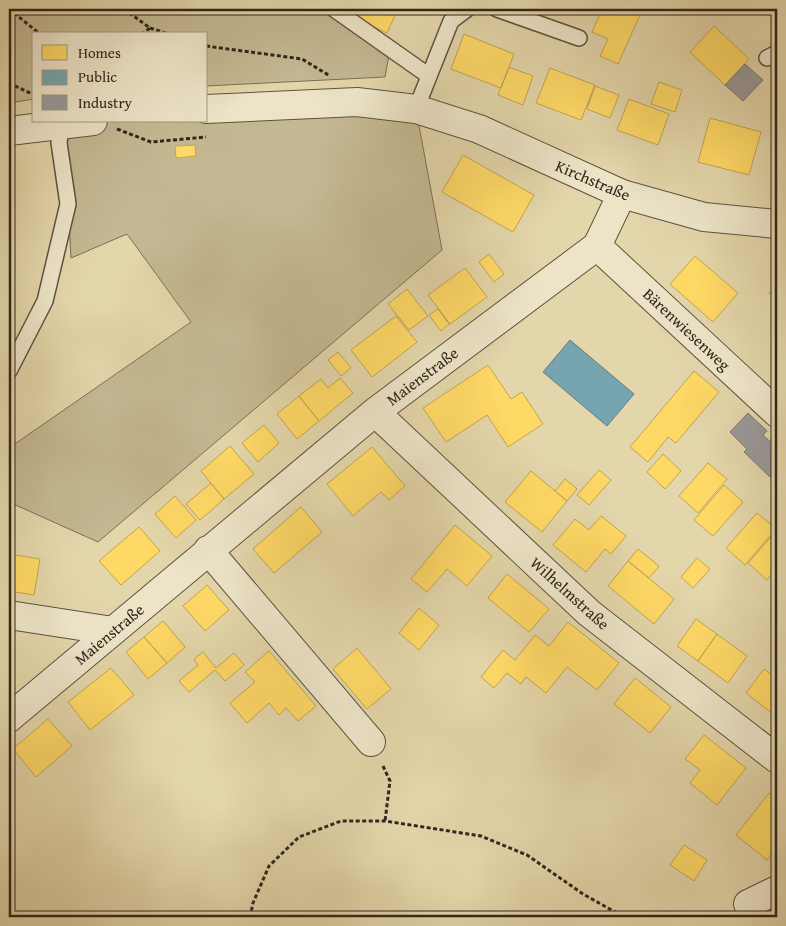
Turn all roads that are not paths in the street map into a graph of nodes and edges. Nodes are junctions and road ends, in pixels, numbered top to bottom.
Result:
1 (334, 9) edge
2 (467, 9) edge
3 (497, 9) edge
4 (580, 38) dead end
5 (430, 76) junction
6 (208, 109) edge
7 (416, 109) junction
8 (61, 125) junction
9 (104, 125) edge
10 (9, 130) edge
11 (622, 194) junction
12 (777, 224) edge
13 (597, 246) junction
14 (9, 371) edge
15 (375, 412) junction
16 (777, 413) edge
17 (208, 550) junction
18 (9, 615) edge
19 (112, 631) junction
20 (9, 718) edge
21 (372, 742) road end
22 (777, 759) edge
23 (777, 890) edge
24 (748, 904) dead end

1 - 5 lane
2 - 5 lane
3 - 4 lane
5 - 7 lane
6 - 7 street, Kirchstraße
7 - 11 street, Kirchstraße
8 - 9 street
8 - 10 street
8 - 14 lane
11 - 12 street, Kirchstraße
11 - 13 street, Maienstraße
13 - 15 street, Maienstraße
13 - 16 street, Bärenwiesenweg
15 - 17 street, Maienstraße
15 - 22 street, Wilhelmstraße
17 - 19 street, Maienstraße
17 - 21 street
18 - 19 street
19 - 20 street, Maienstraße
23 - 24 street

